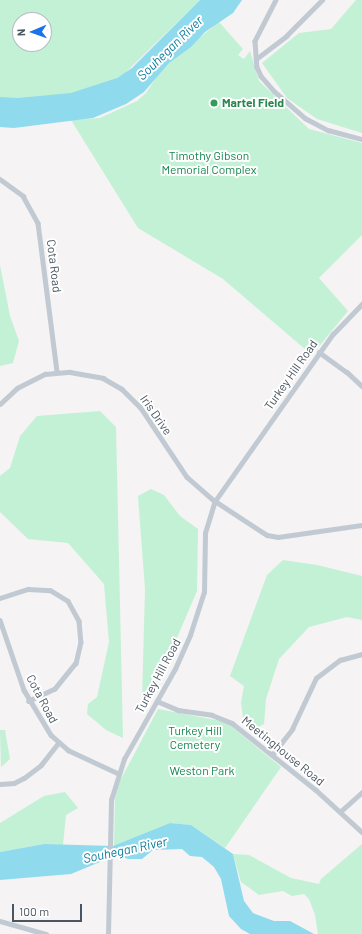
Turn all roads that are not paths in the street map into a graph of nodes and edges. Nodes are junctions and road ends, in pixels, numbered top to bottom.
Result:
1 (276, 0) edge
2 (322, 0) edge
3 (256, 59) junction
4 (362, 139) edge
5 (0, 179) edge
6 (362, 304) edge
7 (319, 352) junction
8 (57, 372) junction
9 (362, 386) edge
10 (0, 404) edge
11 (215, 501) junction
12 (362, 525) edge
13 (0, 598) edge
14 (0, 620) edge
15 (362, 654) edge
16 (29, 701) junction
17 (157, 701) junction
18 (58, 743) junction
19 (272, 755) junction
20 (118, 773) junction
21 (0, 784) edge
22 (362, 792) edge
23 (340, 812) junction
24 (362, 832) edge
25 (0, 920) edge
26 (46, 934) edge
27 (108, 934) edge

1 - 3 street
2 - 3 street
3 - 4 street
5 - 8 street, Cota Road
6 - 7 street, Turkey Hill Road
7 - 9 street
7 - 11 street, Turkey Hill Road
8 - 10 street, Iris Drive
8 - 11 street, Iris Drive
11 - 12 street, Iris Drive
11 - 17 street, Turkey Hill Road
13 - 16 street
14 - 16 street, Cota Road
15 - 19 street
16 - 18 street, Cota Road
17 - 19 street, Meetinghouse Road
17 - 20 street, Turkey Hill Road
18 - 20 street, Cota Road
18 - 21 street
19 - 23 street, Meetinghouse Road
20 - 27 street, Turkey Hill Road
22 - 23 street
23 - 24 street, Meetinghouse Road
25 - 26 street

